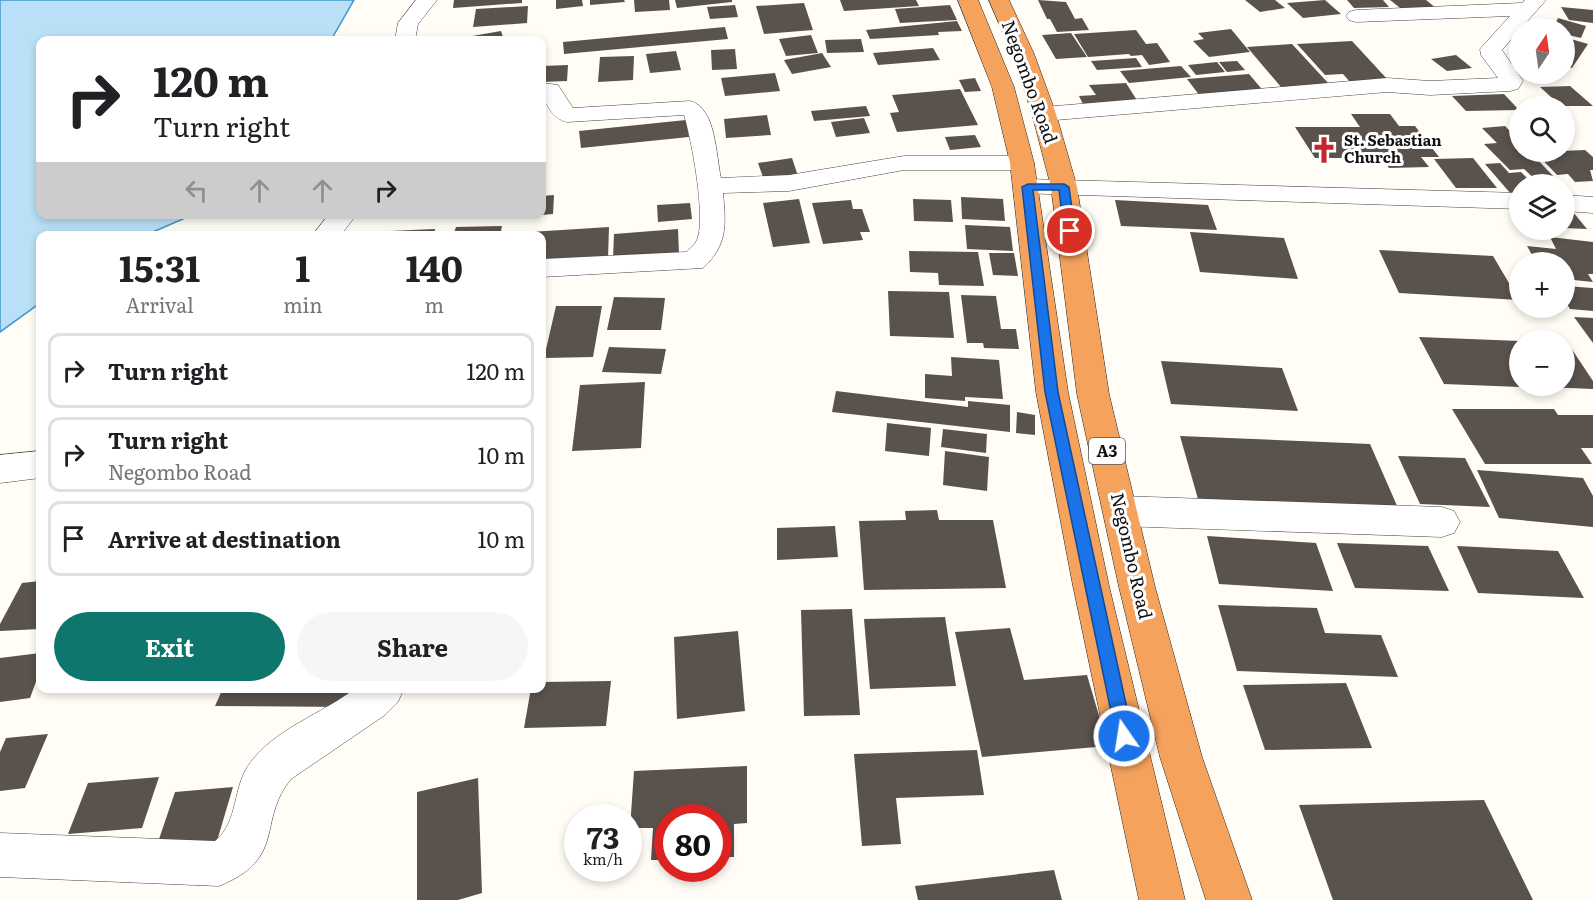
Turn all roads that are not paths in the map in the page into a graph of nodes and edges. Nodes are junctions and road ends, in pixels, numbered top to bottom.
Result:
1 (427, 0) edge
2 (968, 0) edge
3 (999, 0) edge
4 (1533, 4) edge
5 (1356, 16) dead end
6 (406, 36) edge
7 (546, 90) edge
8 (1044, 114) junction
9 (1025, 175) junction
10 (710, 187) junction
11 (1064, 187) junction
12 (1509, 201) edge
13 (340, 219) edge
14 (329, 231) edge
15 (546, 268) edge
16 (36, 465) edge
17 (0, 469) edge
18 (1120, 511) junction
19 (1442, 522) dead end
20 (379, 693) edge
21 (0, 855) edge
22 (1162, 900) edge
23 (1229, 900) edge

1 - 6 street
2 - 9 highway, Negombo Road / A3
3 - 8 highway, Negombo Road / A3
4 - 5 street
4 - 8 street
7 - 10 street
8 - 11 highway, Negombo Road / A3
9 - 10 street
9 - 11 street
9 - 22 highway, Negombo Road / A3
10 - 15 street
11 - 12 street
11 - 18 highway, Negombo Road / A3
13 - 14 street
16 - 17 street
18 - 19 street
18 - 23 highway, Negombo Road / A3
20 - 21 street

